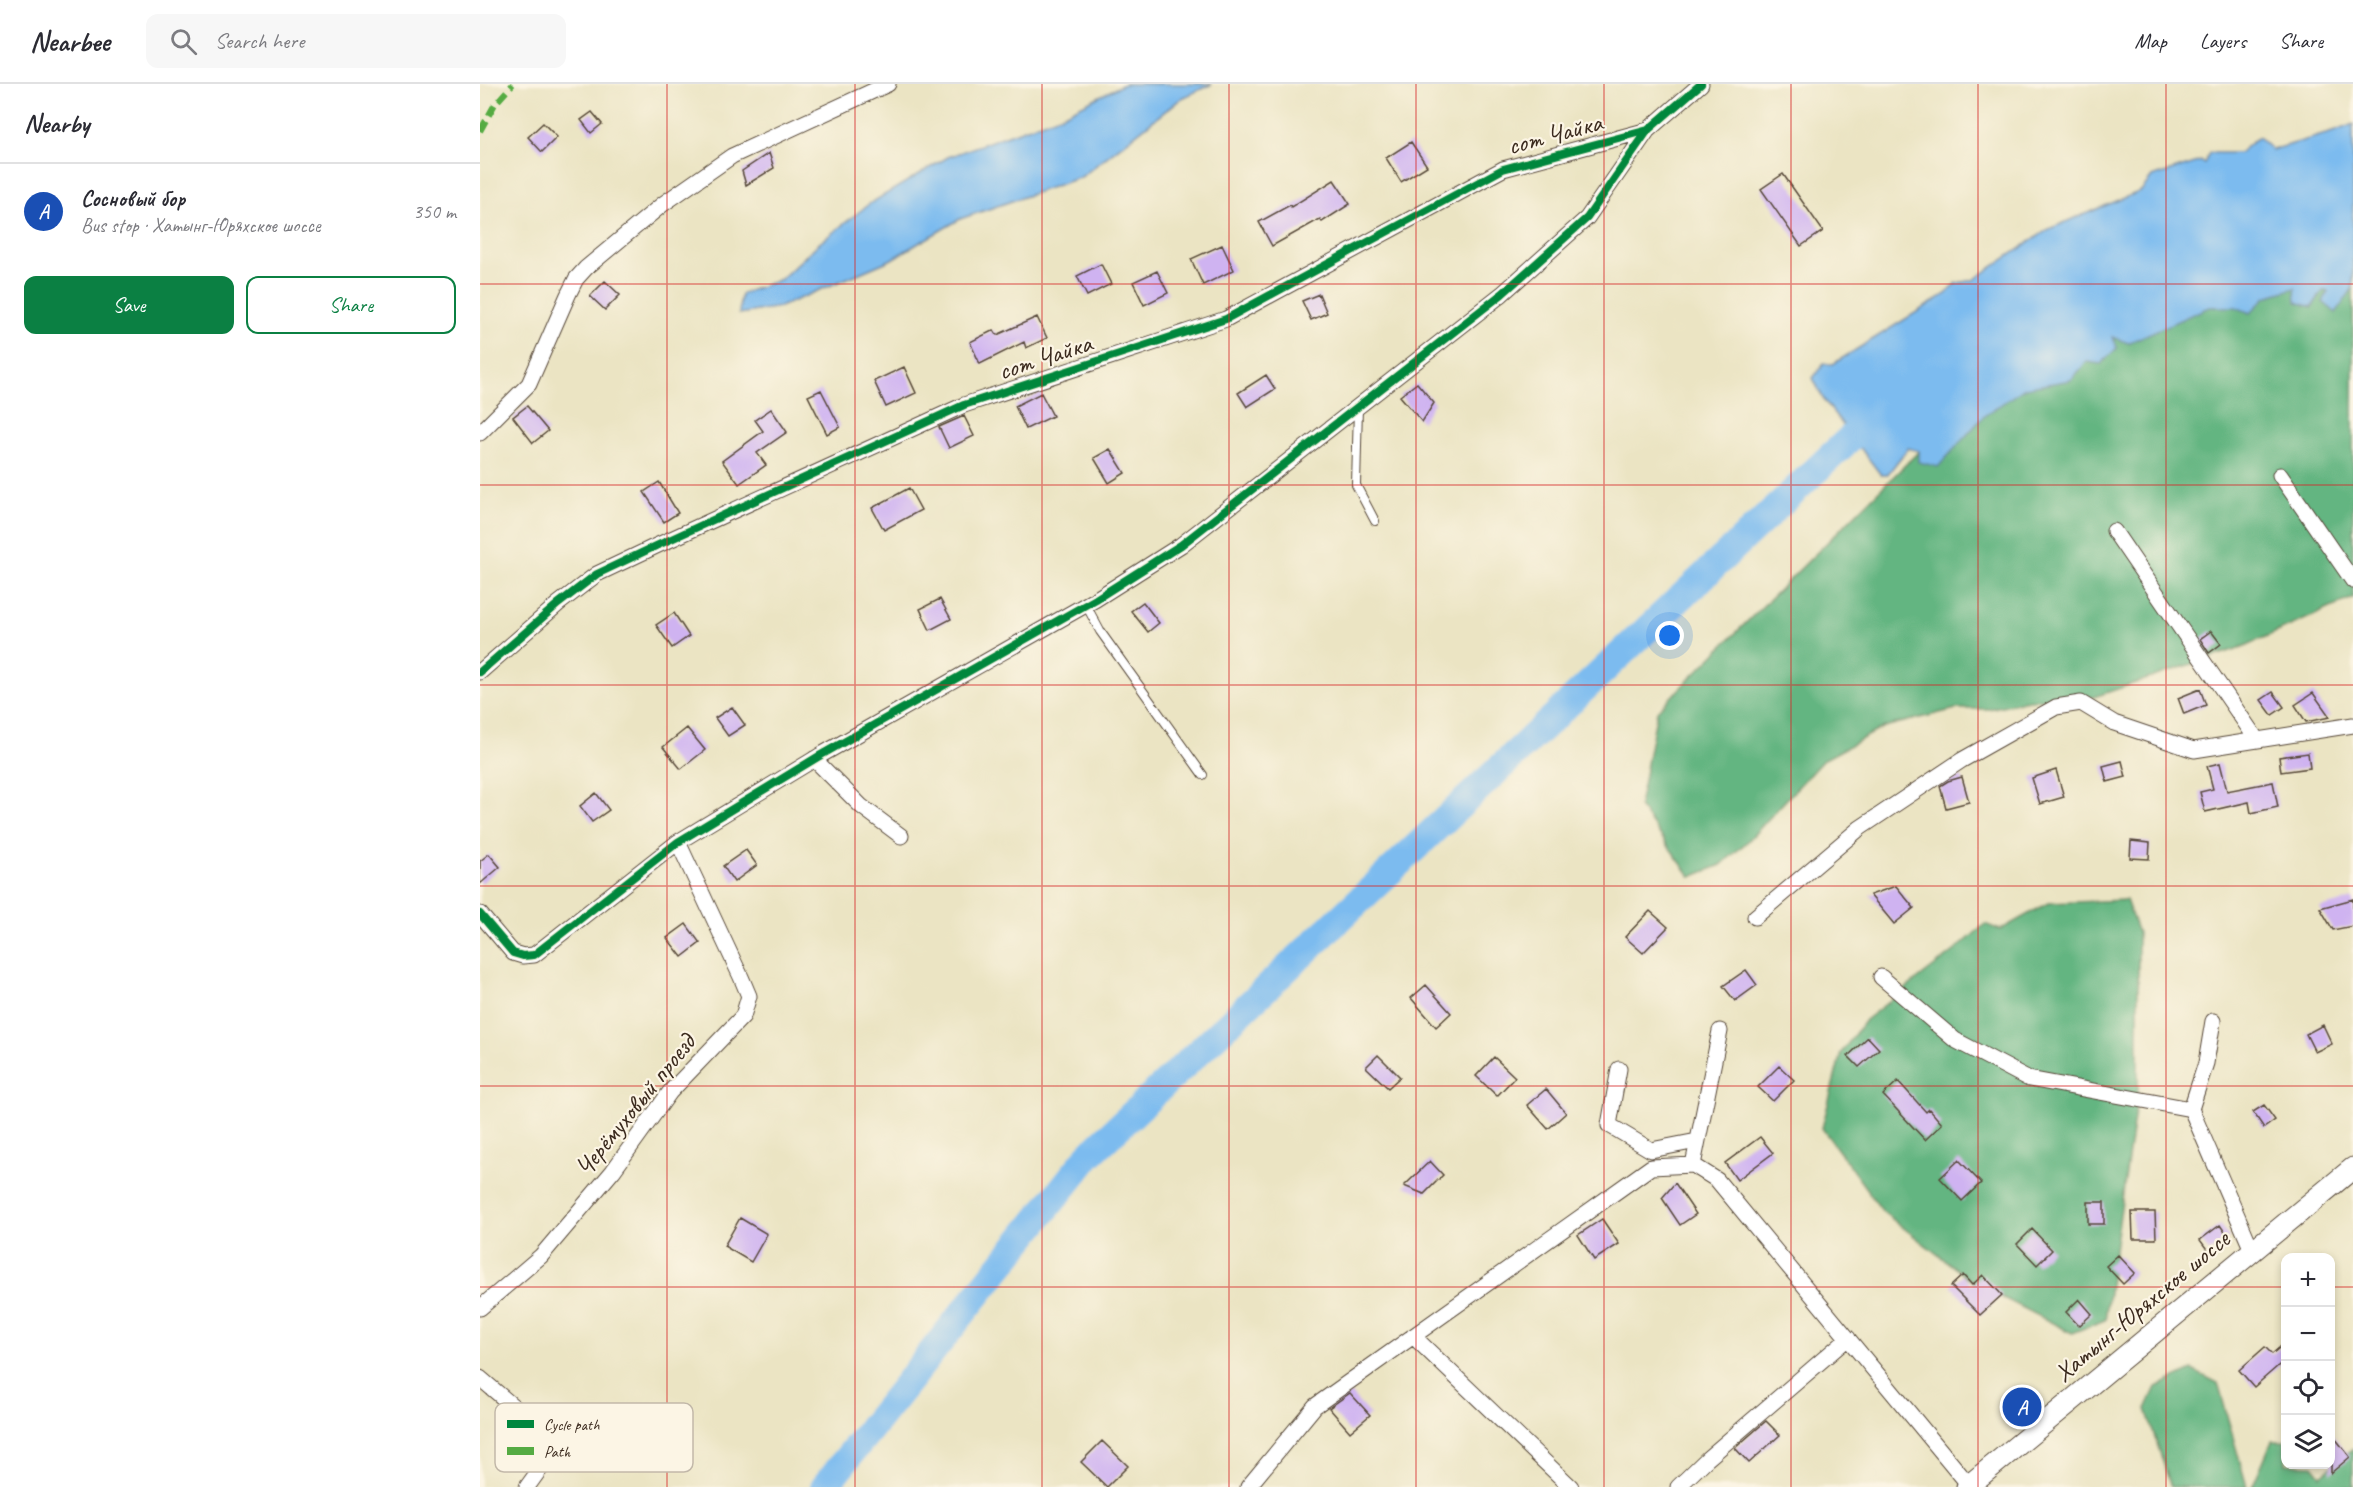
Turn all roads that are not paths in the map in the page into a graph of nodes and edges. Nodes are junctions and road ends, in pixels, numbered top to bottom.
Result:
1 (888, 84) edge
2 (1701, 84) edge
3 (1648, 130) junction
4 (1358, 407) junction
5 (480, 433) edge
6 (2280, 475) dead end
7 (1375, 521) dead end
8 (2114, 531) dead end
9 (2353, 581) edge
10 (1086, 605) junction
11 (480, 672) edge
12 (2353, 725) edge
13 (2257, 740) junction
14 (814, 759) junction
15 (1203, 775) dead end
16 (901, 836) dead end
17 (678, 842) junction
18 (480, 914) edge
19 (1755, 917) dead end
20 (1881, 976) dead end
21 (2213, 1022) dead end
22 (1720, 1031) dead end
23 (1619, 1069) dead end
24 (2191, 1109) junction
25 (1697, 1141) junction
26 (1693, 1165) junction
27 (2353, 1168) edge
28 (2252, 1251) junction
29 (480, 1308) edge
30 (1413, 1336) junction
31 (1848, 1338) junction
32 (480, 1378) edge
33 (509, 1403) edge
34 (537, 1472) edge
35 (1968, 1486) edge
36 (526, 1487) edge
37 (1248, 1487) edge
38 (1571, 1487) edge
39 (1678, 1487) edge

1 - 5 street
2 - 3 street
3 - 4 street
3 - 11 street, сот Чайка
4 - 7 lane
4 - 10 street
6 - 9 street
8 - 13 street
10 - 14 street
10 - 15 lane
12 - 13 street
13 - 19 street
14 - 16 street
14 - 17 street
17 - 18 street
17 - 29 street, Черёмуховый проезд
20 - 24 street
21 - 24 street
22 - 25 street
23 - 25 street
24 - 28 street
25 - 26 street
26 - 30 street
26 - 31 street
27 - 28 main road, Хатынг-Юряхское шоссе
28 - 35 main road, Хатынг-Юряхское шоссе
30 - 37 street
30 - 38 street
31 - 35 street
31 - 39 street
32 - 33 street
34 - 36 street

